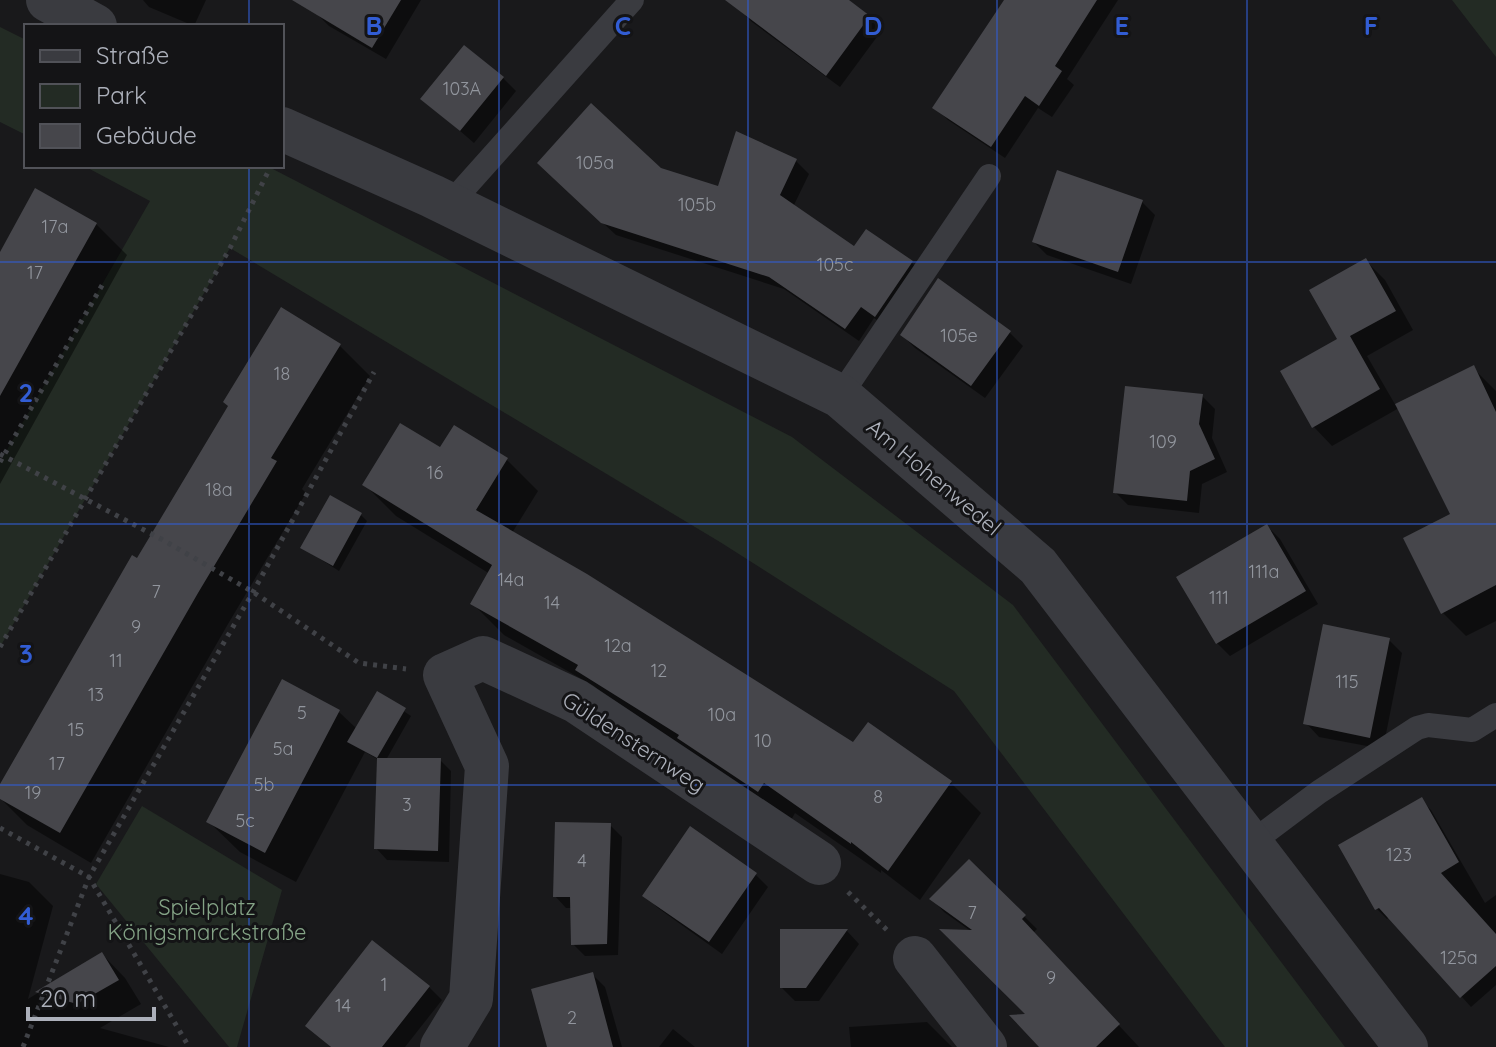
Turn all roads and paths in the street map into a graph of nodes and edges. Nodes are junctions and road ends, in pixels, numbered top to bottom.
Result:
1 (632, 0) edge
2 (284, 130) edge
3 (271, 168) edge
4 (989, 176) dead end
5 (449, 205) junction
6 (104, 282) dead end
7 (374, 372) dead end
8 (840, 396) junction
9 (1, 457) edge
10 (84, 498) junction
11 (253, 592) junction
12 (0, 647) edge
13 (445, 675) junction
14 (1496, 715) edge
15 (0, 828) edge
16 (1251, 843) junction
17 (819, 863) joint
18 (89, 877) junction
19 (915, 958) joint
20 (23, 1047) edge
21 (189, 1047) edge
22 (442, 1047) edge
23 (985, 1047) edge
24 (1406, 1047) edge

1 - 5 lane
2 - 5 street, Am Hohenwedel
3 - 10 path
4 - 8 lane
5 - 8 street, Am Hohenwedel
6 - 9 path
7 - 11 path
8 - 16 street, Am Hohenwedel
9 - 10 path
10 - 11 path
10 - 12 path
11 - 13 path
11 - 18 path
13 - 17 street, Güldensternweg
13 - 22 street
14 - 16 lane
15 - 18 path
16 - 24 street, Am Hohenwedel
17 - 19 path
18 - 20 path
18 - 21 path
19 - 23 street

